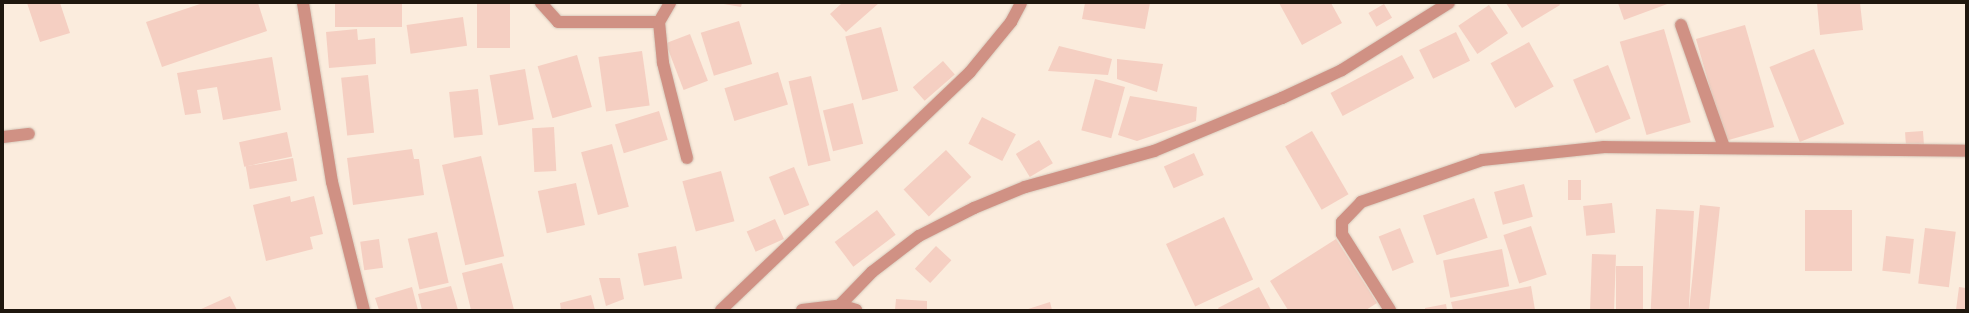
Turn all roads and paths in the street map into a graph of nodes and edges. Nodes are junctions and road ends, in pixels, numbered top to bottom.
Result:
1 (303, 3) edge
2 (542, 3) edge
3 (670, 3) edge
4 (1021, 3) edge
5 (1449, 3) edge
6 (659, 22) junction
7 (1681, 26) dead end
8 (29, 134) dead end
9 (3, 137) edge
10 (1724, 147) junction
11 (1966, 151) edge
12 (686, 158) dead end
13 (840, 305) junction
14 (364, 310) edge
15 (721, 310) edge
16 (802, 310) edge
17 (856, 310) edge
18 (1390, 310) edge

1 - 14 street
2 - 6 street
3 - 6 street
4 - 15 street
5 - 13 street
6 - 12 street
7 - 10 street
8 - 9 street
10 - 11 street
10 - 18 street
13 - 16 street
13 - 17 street

